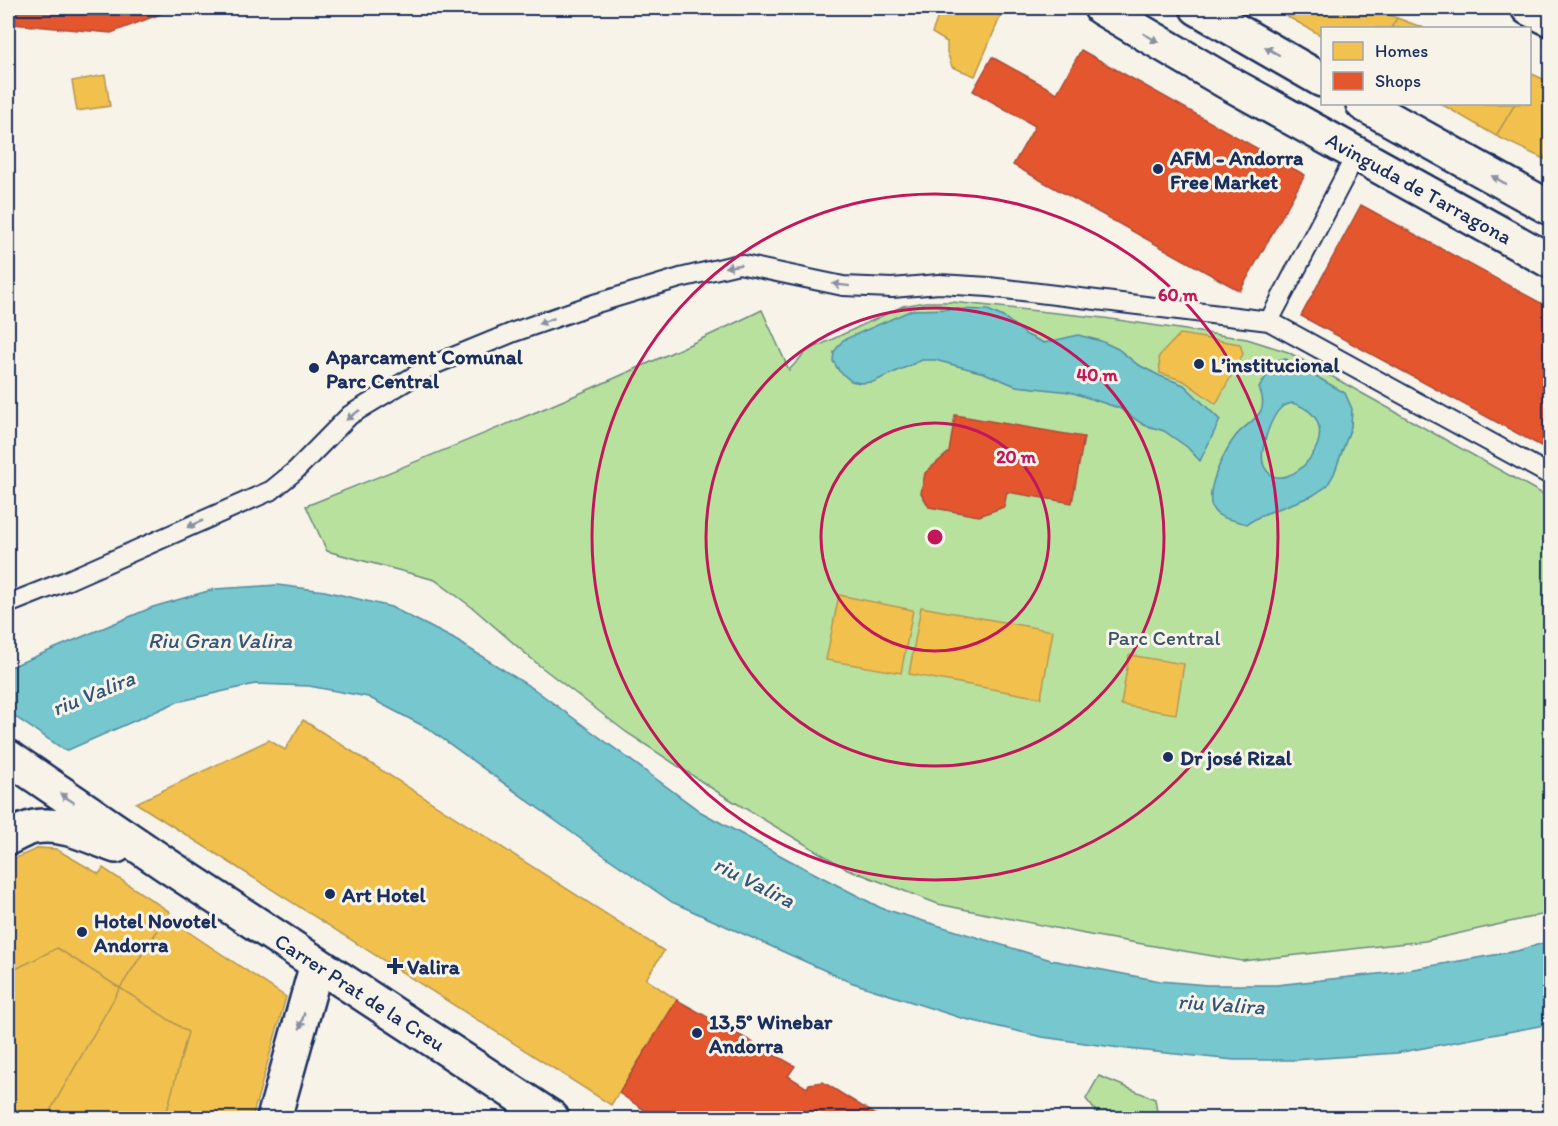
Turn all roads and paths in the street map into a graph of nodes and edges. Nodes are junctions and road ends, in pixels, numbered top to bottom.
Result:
1 (1101, 8) edge
2 (1528, 8) edge
3 (1213, 12) edge
4 (1551, 19) edge
5 (1321, 79) edge
6 (1365, 105) edge
7 (1357, 153) junction
8 (1551, 208) edge
9 (1551, 261) edge
10 (1269, 321) junction
11 (1551, 475) edge
12 (8, 604) edge
13 (16, 763) edge
14 (8, 838) edge
15 (168, 866) junction
16 (317, 964) junction
17 (274, 1119) edge
18 (552, 1119) edge

1 -> 7 main road, Avinguda de Tarragona
2 - 4 main road
5 -> 3 main road
8 -> 6 main road
7 - 9 main road, Avinguda de Tarragona
7 - 10 lane
10 - 11 lane
10 -> 12 lane
15 -> 13 main road
14 - 15 main road
15 - 16 main road, Carrer Prat de la Creu
16 -> 17 main road
16 - 18 main road, Carrer Prat de la Creu

